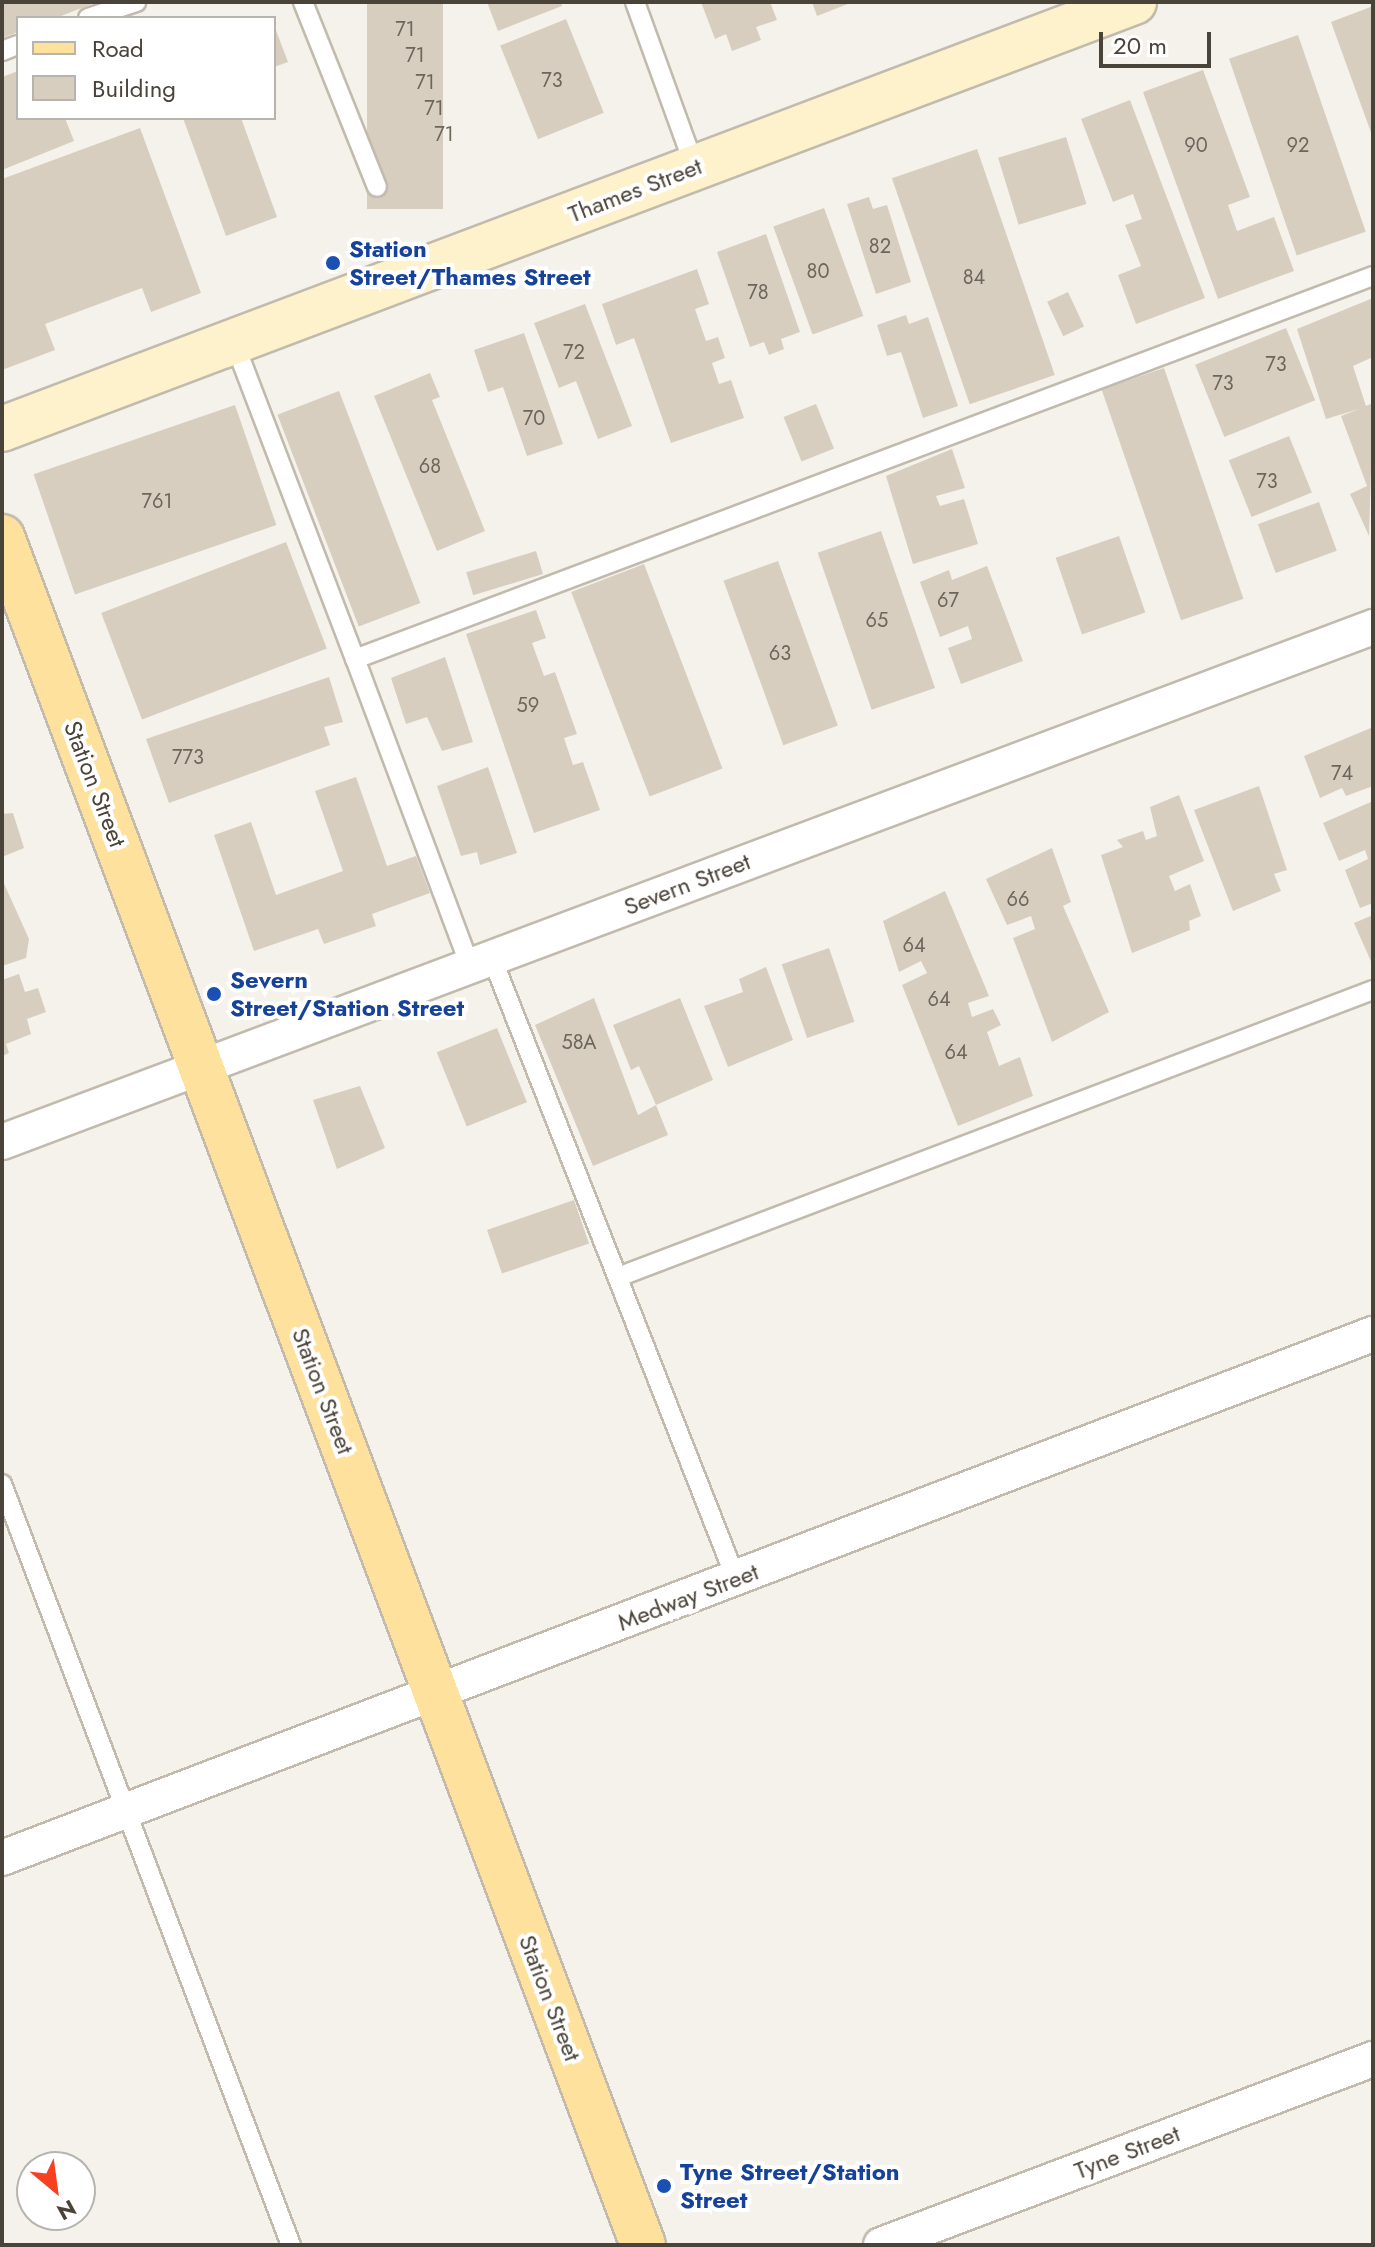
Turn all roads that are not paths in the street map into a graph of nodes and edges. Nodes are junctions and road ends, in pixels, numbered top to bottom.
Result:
1 (136, 2) edge
2 (303, 2) edge
3 (635, 2) edge
4 (1134, 2) edge
5 (94, 16) edge
6 (695, 168) junction
7 (377, 187) dead end
8 (1373, 276) edge
9 (234, 342) junction
10 (2, 429) edge
11 (2, 537) edge
12 (1373, 627) edge
13 (355, 659) junction
14 (481, 962) junction
15 (1373, 990) edge
16 (202, 1067) junction
17 (2, 1142) edge
18 (618, 1277) junction
19 (1373, 1334) edge
20 (2, 1484) edge
21 (736, 1579) junction
22 (436, 1694) junction
23 (126, 1811) junction
24 (2, 1858) edge
25 (1373, 2059) edge
26 (291, 2245) edge
27 (643, 2245) edge
28 (881, 2245) edge

1 - 5 lane
2 - 7 lane
3 - 6 lane
4 - 6 main road, Thames Street
6 - 9 main road, Thames Street
8 - 13 lane
9 - 10 main road, Thames Street
9 - 13 lane
11 - 16 main road, Station Street
12 - 14 street, Severn Street
13 - 14 lane
14 - 16 street, Severn Street
14 - 18 lane
15 - 18 lane
16 - 17 street, Severn Street
16 - 22 main road, Station Street
18 - 21 lane
19 - 21 street, Medway Street
20 - 23 lane
21 - 22 street, Medway Street
22 - 23 street, Medway Street
22 - 27 main road, Station Street
23 - 24 street, Medway Street
23 - 26 lane
25 - 28 street, Tyne Street

